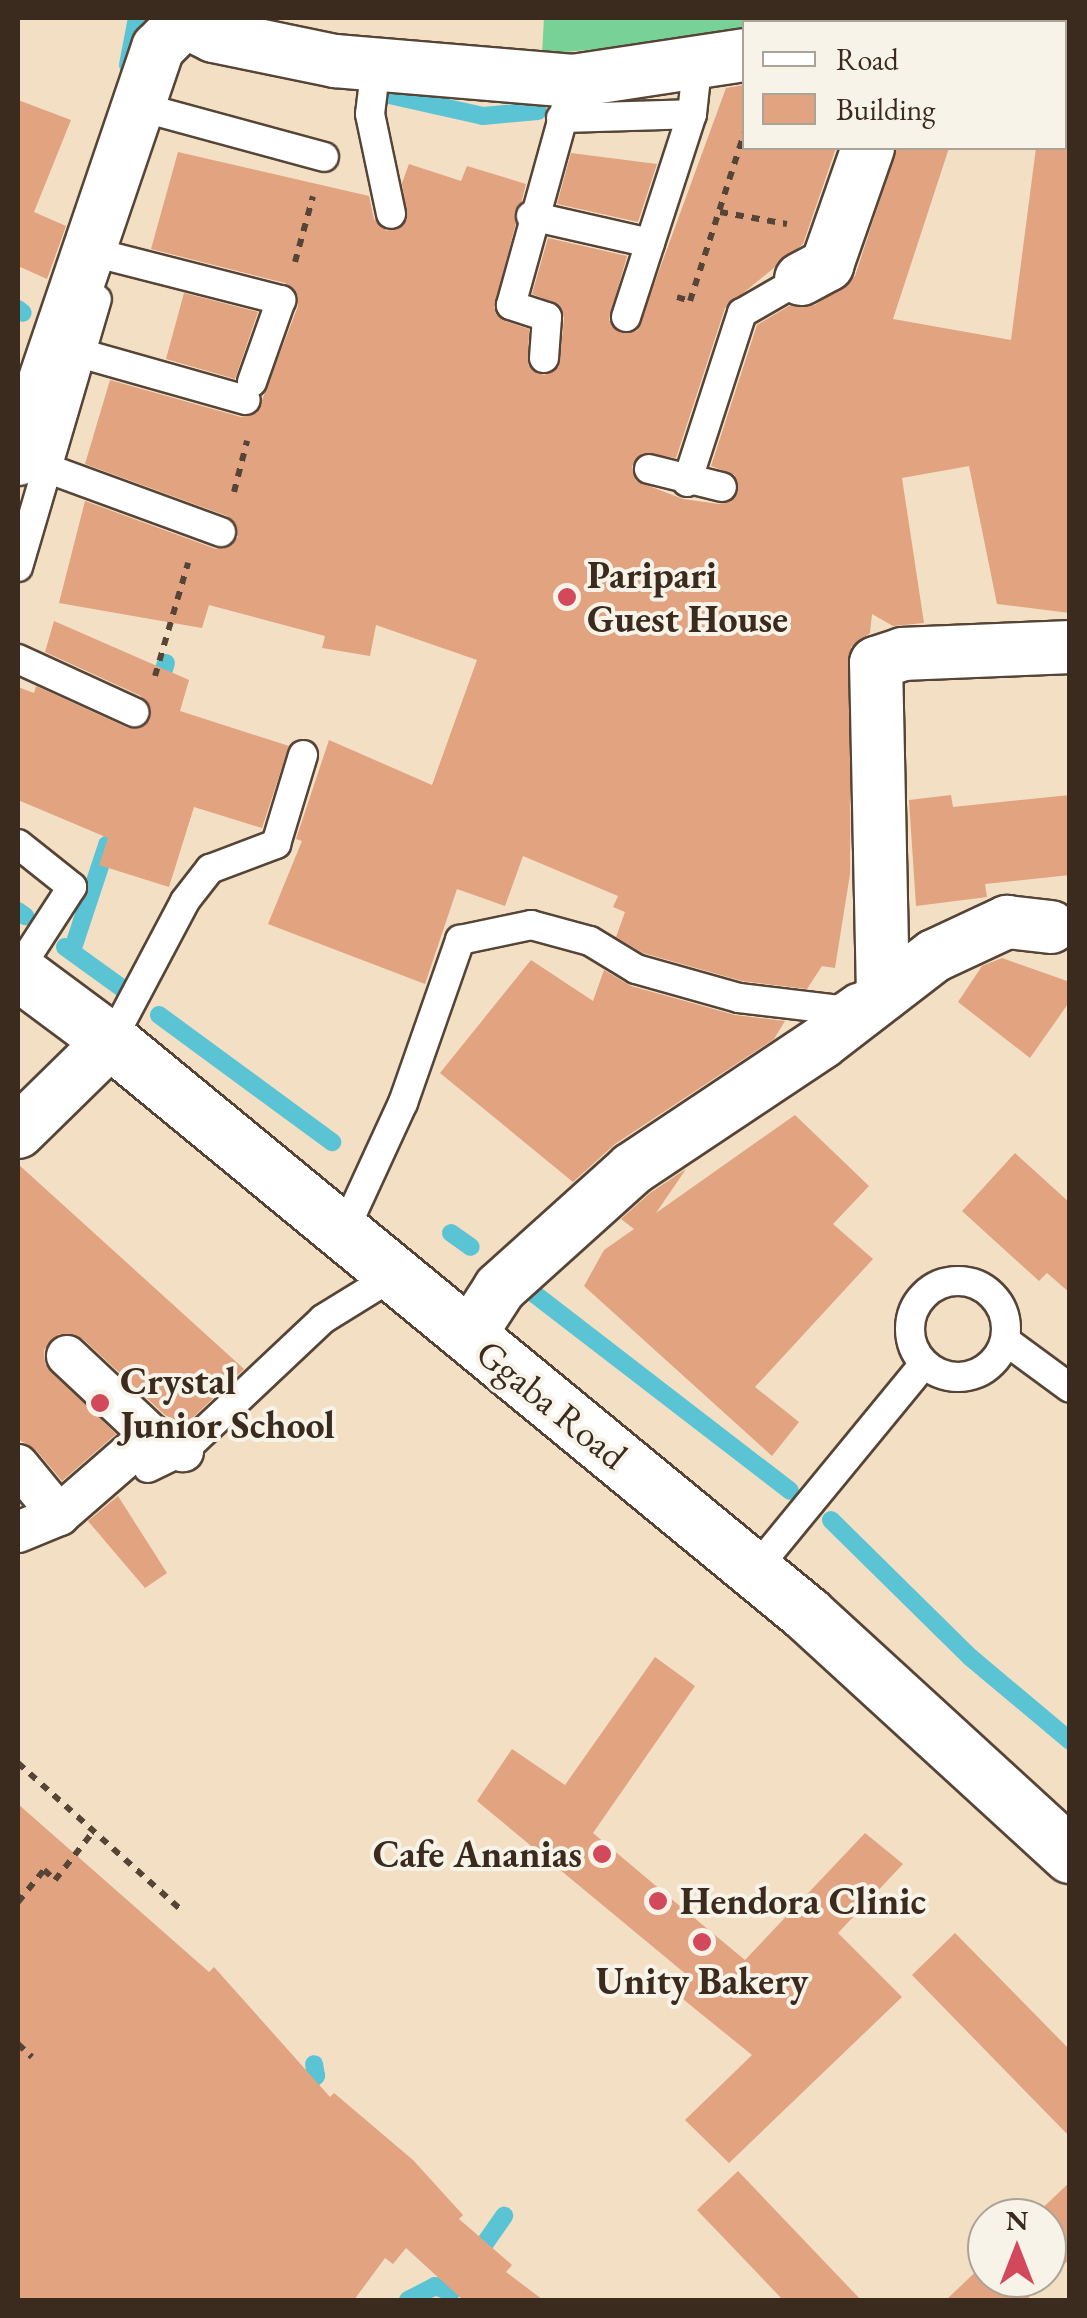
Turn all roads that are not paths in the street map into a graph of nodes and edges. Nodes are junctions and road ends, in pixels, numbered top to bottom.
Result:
1 (173, 30) edge
2 (721, 57) edge
3 (376, 64) junction
4 (567, 99) junction
5 (155, 110) junction
6 (692, 114) junction
7 (867, 150) edge
8 (324, 158) road end
9 (391, 214) dead end
10 (530, 216) junction
11 (650, 243) junction
12 (108, 256) junction
13 (801, 278) joint
14 (626, 318) dead end
15 (83, 354) junction
16 (544, 358) dead end
17 (28, 462) edge
18 (649, 469) dead end
19 (687, 482) junction
20 (722, 487) dead end
21 (211, 528) road end
22 (18, 567) edge
23 (1070, 647) edge
24 (25, 655) edge
25 (134, 712) dead end
26 (303, 755) dead end
27 (18, 844) edge
28 (1051, 927) dead end
29 (18, 971) edge
30 (882, 987) junction
31 (111, 1041) junction
32 (18, 1132) edge
33 (344, 1231) junction
34 (396, 1274) junction
35 (469, 1336) junction
36 (1006, 1341) junction
37 (67, 1356) dead end
38 (924, 1364) junction
39 (1070, 1388) edge
40 (161, 1452) junction
41 (18, 1465) edge
42 (59, 1516) junction
43 (18, 1532) edge
44 (754, 1570) junction
45 (1070, 1856) edge

1 - 3 street
1 - 5 lane
1 - 17 street
2 - 4 street
2 - 6 lane
3 - 4 street
3 - 9 lane
4 - 6 lane
4 - 10 lane
5 - 8 lane
5 - 12 lane
6 - 11 lane
7 - 13 street
10 - 11 lane
10 - 16 lane
11 - 14 lane
12 - 15 lane
12 - 15 lane
13 - 19 lane
15 - 17 lane
17 - 21 lane
17 - 22 lane
18 - 19 lane
19 - 20 lane
23 - 30 street
24 - 25 lane
26 - 31 lane
27 - 29 lane
28 - 30 street
29 - 31 street, Ggaba Road
30 - 33 lane
30 - 35 street
31 - 32 street
31 - 33 street, Ggaba Road
33 - 34 street, Ggaba Road
34 - 35 street, Ggaba Road
34 - 40 lane
35 - 44 street, Ggaba Road
36 - 38 lane
36 - 38 lane
36 - 39 lane
37 - 40 street
38 - 44 lane
40 - 42 street
41 - 42 street
42 - 43 street
44 - 45 street, Ggaba Road

